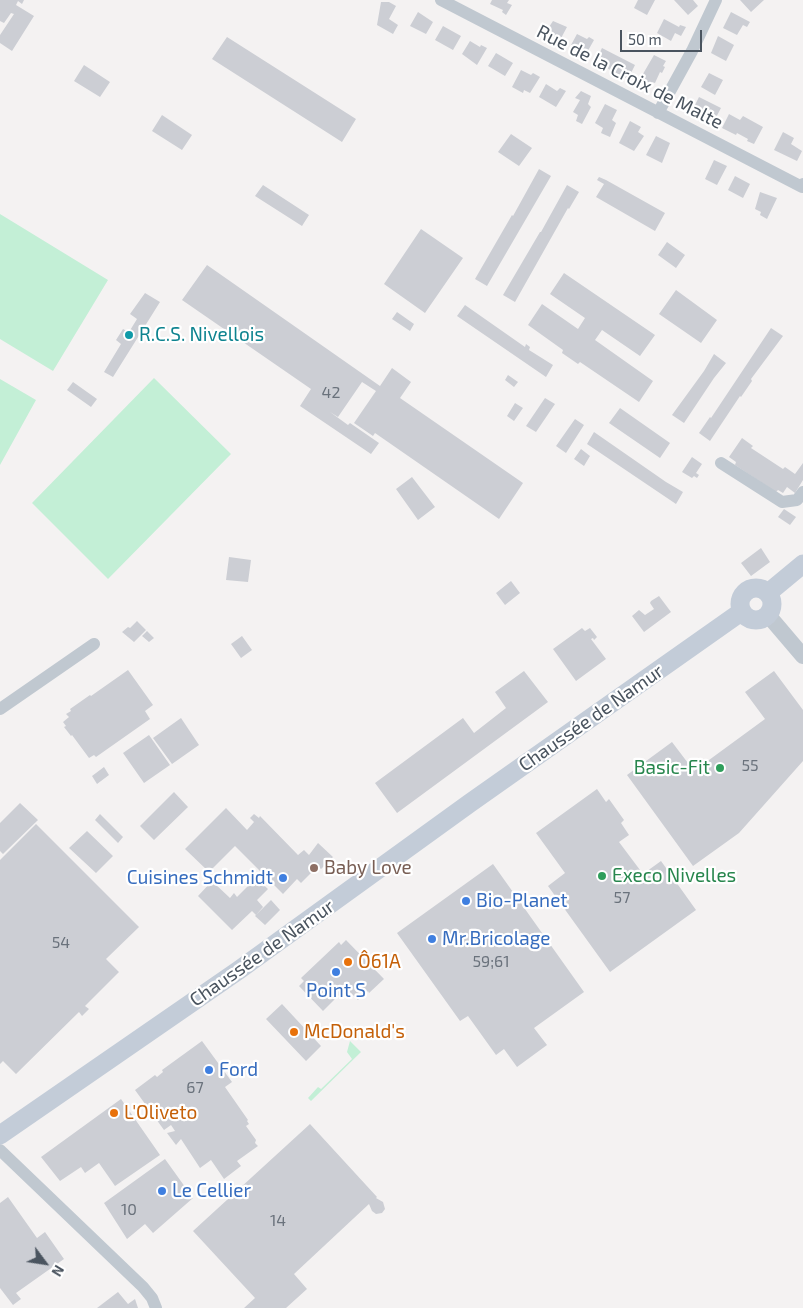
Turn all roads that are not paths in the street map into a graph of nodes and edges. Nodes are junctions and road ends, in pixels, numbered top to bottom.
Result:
1 (441, 0) edge
2 (716, 0) edge
3 (658, 113) junction
4 (802, 186) edge
5 (721, 462) dead end
6 (803, 492) edge
7 (803, 564) edge
8 (768, 593) junction
9 (741, 612) junction
10 (768, 615) junction
11 (94, 644) dead end
12 (803, 656) edge
13 (0, 709) edge
14 (0, 1135) edge
15 (0, 1150) edge
16 (156, 1308) edge

1 - 3 street, Rue de la Croix de Malte
2 - 3 street
3 - 4 street, Rue de la Croix de Malte
5 - 6 street
7 - 8 main road
8 - 9 main road
8 - 10 main road
9 - 10 main road
9 - 14 main road, Chaussée de Namur
10 - 12 street
11 - 13 street
15 - 16 street

